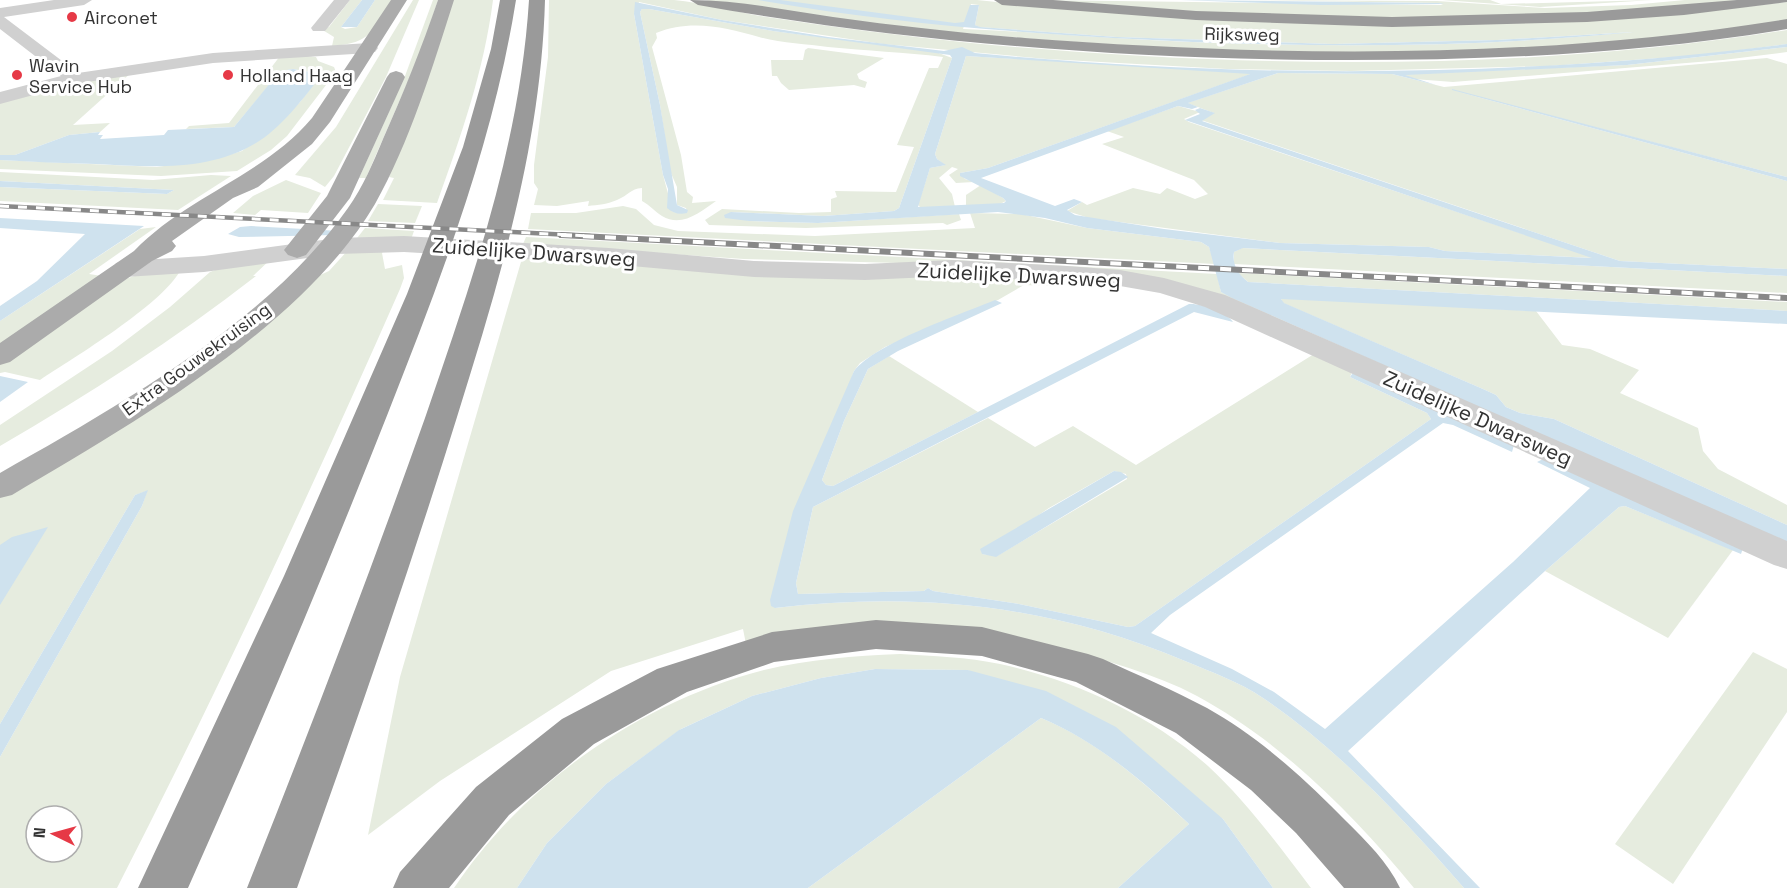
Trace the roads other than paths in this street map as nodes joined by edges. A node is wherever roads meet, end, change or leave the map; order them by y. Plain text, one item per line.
1 (84, 0) edge
2 (342, 0) edge
3 (399, 0) edge
4 (446, 0) edge
5 (508, 0) edge
6 (537, 0) edge
7 (698, 0) edge
8 (1002, 0) edge
9 (1781, 0) edge
10 (0, 13) edge
11 (0, 21) edge
12 (1787, 24) edge
13 (318, 28) dead end
14 (369, 48) junction
15 (404, 58) dead end
16 (73, 79) junction
17 (0, 98) edge
18 (134, 262) junction
19 (0, 356) edge
20 (0, 461) edge
21 (0, 487) edge
22 (1787, 556) edge
23 (163, 888) edge
24 (273, 888) edge
25 (418, 888) edge
26 (1375, 888) edge

1 - 10 street
2 - 13 street
3 - 14 main road
4 - 21 main road, Extra Gouwekruising
5 - 23 highway
6 - 24 highway
7 - 12 highway, Rijksweg
8 - 9 highway, Rijksweg
11 - 16 street
14 - 16 street
14 - 18 main road
15 - 20 main road, Extra Gouwekruising
16 - 17 street
18 - 19 main road
18 - 22 street, Zuidelijke Dwarsweg
25 - 26 highway

